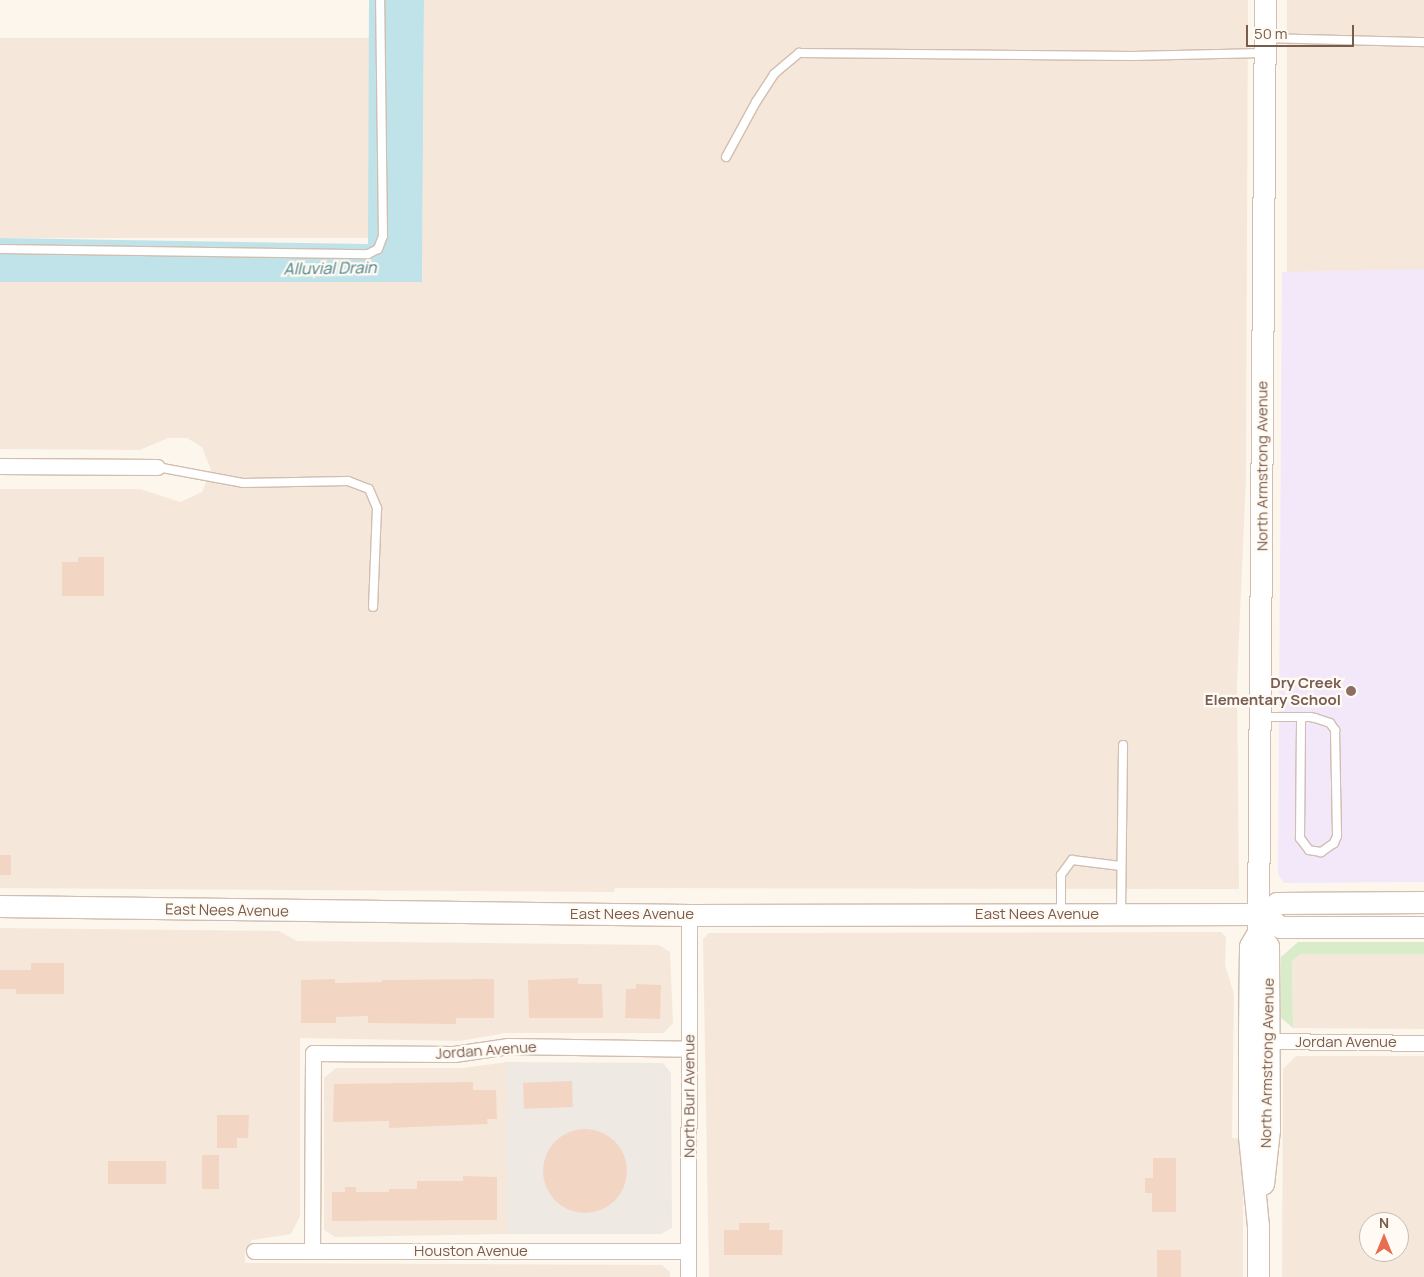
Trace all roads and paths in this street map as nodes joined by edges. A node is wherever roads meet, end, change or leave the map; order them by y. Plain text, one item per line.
1 (380, 0) edge
2 (1265, 0) edge
3 (1424, 42) edge
4 (1264, 46) junction
5 (726, 157) dead end
6 (0, 249) edge
7 (0, 466) edge
8 (157, 468) joint
9 (373, 607) dead end
10 (1261, 717) junction
11 (1301, 717) junction
12 (1123, 745) dead end
13 (1121, 866) junction
14 (1424, 902) edge
15 (0, 906) edge
16 (1061, 913) junction
17 (1121, 914) junction
18 (689, 915) junction
19 (1261, 920) junction
20 (1424, 928) edge
21 (1268, 1042) junction
22 (1424, 1043) edge
23 (689, 1049) junction
24 (1258, 1226) junction
25 (312, 1250) junction
26 (254, 1251) dead end
27 (688, 1251) junction
28 (688, 1277) edge
29 (1258, 1277) edge

1 - 6 lane
2 - 4 main road, North Armstrong Avenue
3 - 4 lane
4 - 5 lane
4 - 10 main road, North Armstrong Avenue
7 - 8 street
8 - 9 lane
10 - 11 lane
10 - 19 main road, North Armstrong Avenue
11 - 11 lane
12 - 13 lane
13 - 16 lane
13 - 17 lane
14 - 19 main road, East Nees Avenue
15 - 18 main road, East Nees Avenue
16 - 17 main road, East Nees Avenue
16 - 18 main road, East Nees Avenue
17 - 19 main road, East Nees Avenue
18 - 23 street, North Burl Avenue
19 - 20 main road
19 - 21 main road, North Armstrong Avenue
19 - 24 main road, North Armstrong Avenue
21 - 22 street, Jordan Avenue
21 - 24 main road, North Armstrong Avenue
23 - 25 street, Jordan Avenue
23 - 27 street, North Burl Avenue
24 - 29 main road, North Armstrong Avenue
25 - 26 street, Houston Avenue
25 - 27 street, Houston Avenue
27 - 28 street, North Burl Avenue

